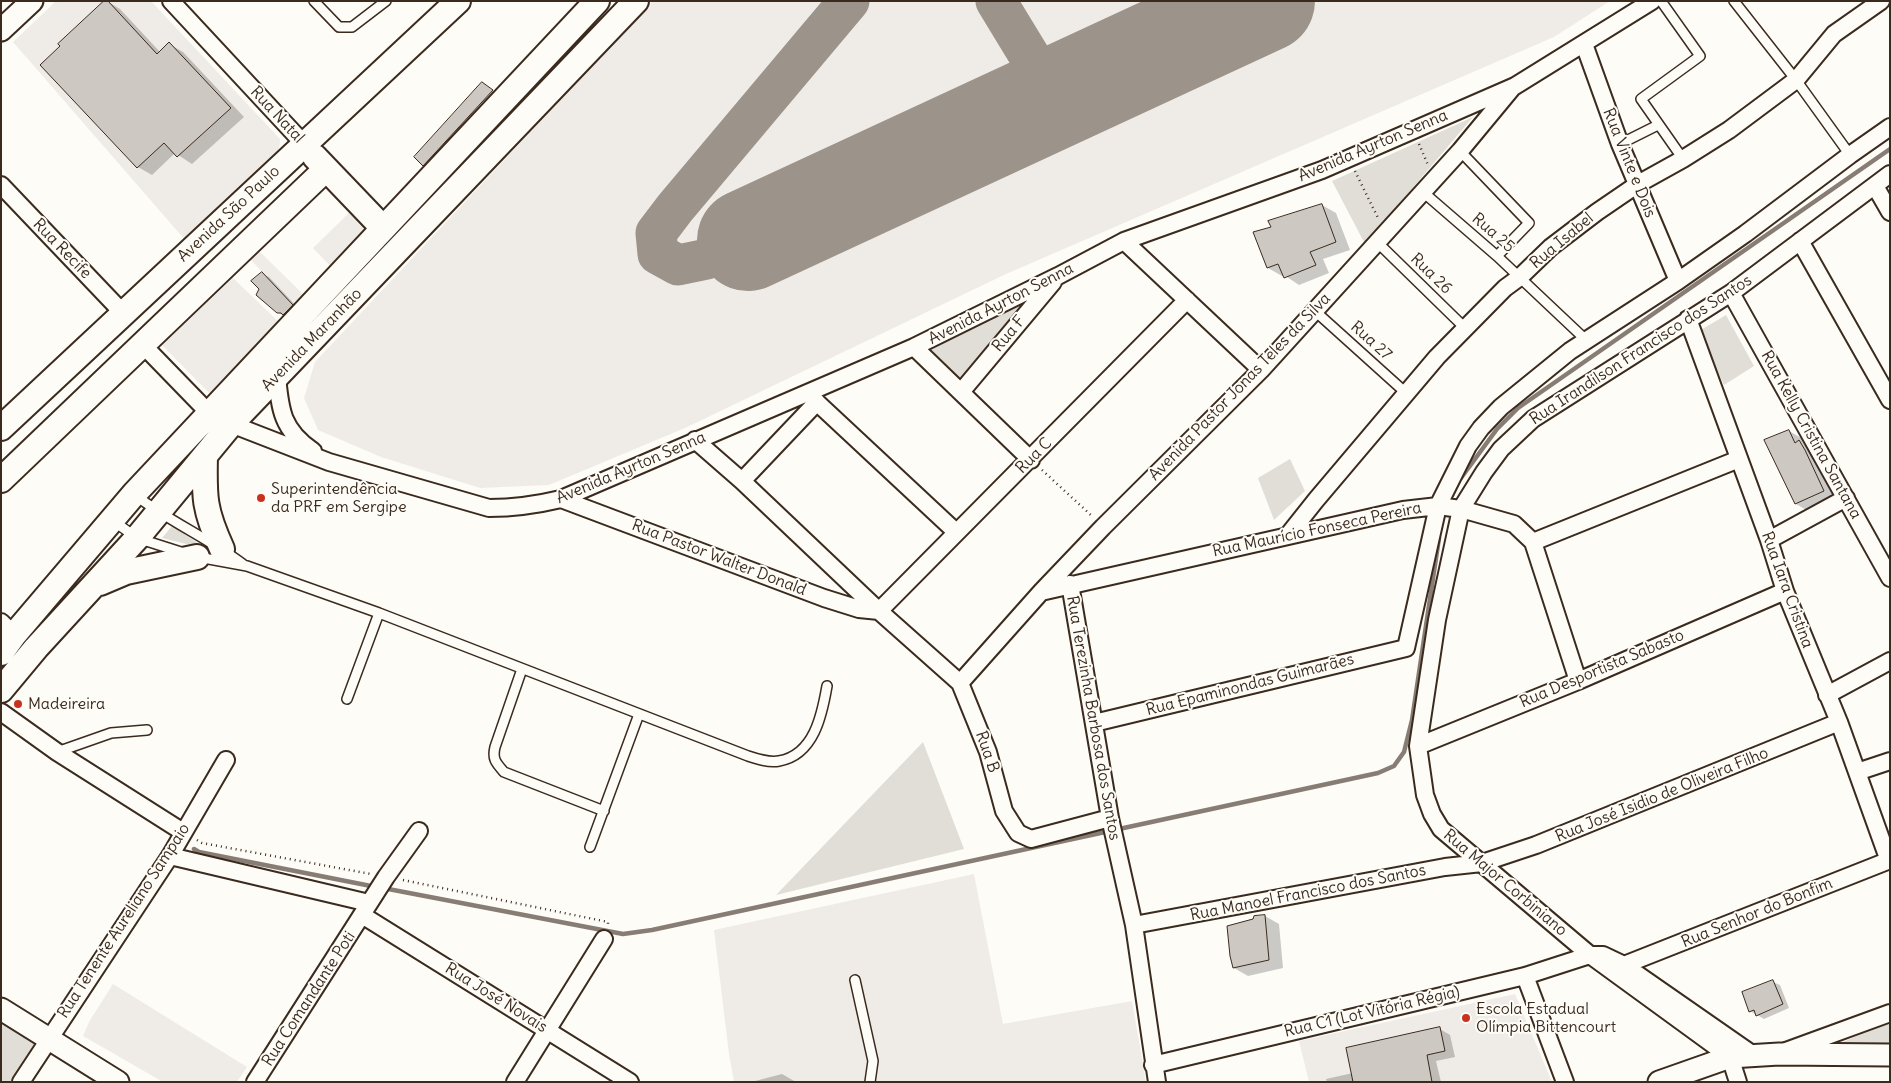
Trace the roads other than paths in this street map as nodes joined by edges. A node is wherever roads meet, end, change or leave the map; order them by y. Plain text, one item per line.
1 (32, 1) edge
2 (171, 1) edge
3 (314, 1) edge
4 (386, 1) edge
5 (458, 1) edge
6 (597, 1) edge
7 (1652, 1) edge
8 (1661, 1) edge
9 (1734, 1) edge
10 (1881, 1) edge
11 (624, 5) edge
12 (1, 30) edge
13 (1584, 44) junction
14 (1796, 80) junction
15 (1515, 86) junction
16 (1658, 125) junction
17 (1890, 127) edge
18 (304, 144) junction
19 (1620, 144) junction
20 (1460, 151) junction
21 (1850, 155) junction
22 (1683, 159) junction
23 (326, 169) junction
24 (1890, 174) edge
25 (1638, 184) junction
26 (1, 185) edge
27 (1875, 186) junction
28 (1423, 192) junction
29 (1890, 212) edge
30 (383, 228) junction
31 (1381, 238) junction
32 (1124, 241) junction
33 (1800, 241) junction
34 (1498, 256) junction
35 (1058, 276) junction
36 (1520, 277) junction
37 (1678, 281) junction
38 (1731, 293) junction
39 (1187, 300) junction
40 (1315, 311) junction
41 (123, 313) junction
42 (1688, 319) junction
43 (1465, 328) junction
44 (1586, 340) junction
45 (142, 344) junction
46 (914, 347) junction
47 (1261, 370) junction
48 (277, 376) junction
49 (961, 392) junction
50 (1406, 393) junction
51 (812, 398) junction
52 (1890, 400) edge
53 (209, 413) junction
54 (231, 424) junction
55 (1, 428) edge
56 (695, 440) junction
57 (205, 456) junction
58 (1739, 459) junction
59 (1031, 460) junction
60 (329, 462) junction
61 (1, 480) edge
62 (742, 481) junction
63 (134, 494) junction
64 (1846, 498) junction
65 (561, 499) junction
66 (1438, 506) junction
67 (1461, 509) junction
68 (158, 513) junction
69 (111, 520) junction
70 (956, 532) junction
71 (1289, 534) junction
72 (137, 538) junction
73 (1769, 540) junction
74 (1533, 542) junction
75 (222, 548) junction
76 (197, 557) junction
77 (247, 566) junction
78 (1890, 578) edge
79 (1070, 584) junction
80 (91, 586) junction
81 (1785, 591) junction
82 (1041, 592) junction
83 (879, 611) junction
84 (379, 614) junction
85 (5, 637) edge
86 (1406, 648) joint
87 (1890, 661) edge
88 (522, 669) junction
89 (1578, 681) junction
90 (960, 683) junction
91 (827, 686) dead end
92 (1, 690) edge
93 (1827, 695) junction
94 (347, 699) dead end
95 (1, 712) edge
96 (639, 714) junction
97 (1839, 722) junction
98 (1094, 723) junction
99 (147, 730) dead end
100 (1418, 746) junction
101 (57, 752) junction
102 (226, 760) dead end
103 (1890, 760) edge
104 (1857, 772) junction
105 (604, 811) junction
106 (1110, 818) junction
107 (419, 831) dead end
108 (183, 832) junction
109 (590, 847) dead end
110 (170, 856) junction
111 (1889, 860) edge
112 (1482, 863) junction
113 (366, 909) junction
114 (1134, 925) junction
115 (604, 939) dead end
116 (1590, 955) junction
117 (1624, 965) junction
118 (1525, 976) junction
119 (855, 980) dead end
120 (1, 1009) edge
121 (1890, 1013) edge
122 (548, 1030) junction
123 (48, 1038) junction
124 (1752, 1054) junction
125 (1779, 1054) junction
126 (1890, 1055) edge
127 (1730, 1057) junction
128 (1153, 1064) junction
129 (21, 1082) edge
130 (118, 1082) edge
131 (255, 1082) edge
132 (514, 1082) edge
133 (630, 1082) edge
134 (870, 1082) edge
135 (1157, 1082) edge
136 (1565, 1082) edge
137 (1659, 1082) edge
138 (1738, 1082) edge

1 - 12 street
2 - 18 street, Rua Natal
3 - 4 lane
5 - 18 main road, Avenida São Paulo
6 - 30 main road, Avenida Maranhão
7 - 13 street, Avenida Ayrton Senna
8 - 16 lane
9 - 14 lane
10 - 14 street, Rua Isabel
11 - 48 main road, Avenida Maranhão
13 - 15 street, Avenida Ayrton Senna
13 - 19 street, Rua Vinte e Dois
14 - 21 lane
14 - 22 street, Rua Isabel
15 - 20 street, Avenida Pastor Jonas Teles da Silva
15 - 32 street, Avenida Ayrton Senna
16 - 19 lane
16 - 22 lane
17 - 21 street, Rua Irandilson Francisco dos Santos
18 - 23 main road, Rua Natal
18 - 41 main road, Avenida São Paulo
19 - 25 street, Rua Vinte e Dois
20 - 28 street, Avenida Pastor Jonas Teles da Silva
20 - 34 lane
21 - 37 street, Rua Irandilson Francisco dos Santos
22 - 25 street, Rua Isabel
23 - 30 main road, Rua Natal
23 - 45 main road, Avenida São Paulo
24 - 27 street, Rua Irandilson Francisco dos Santos
25 - 36 street, Rua Isabel
25 - 37 street, Rua Vinte e Dois
26 - 41 street, Rua Recife
27 - 29 street
27 - 33 street, Rua Irandilson Francisco dos Santos
28 - 31 street, Avenida Pastor Jonas Teles da Silva
28 - 34 lane, Rua 25
30 - 53 main road, Avenida Maranhão
31 - 40 street, Avenida Pastor Jonas Teles da Silva
31 - 43 lane, Rua 26
32 - 35 street, Avenida Ayrton Senna
32 - 39 street
33 - 38 street, Rua Irandilson Francisco dos Santos
33 - 52 street
34 - 36 lane, Rua 25
35 - 46 street, Avenida Ayrton Senna
35 - 49 street, Rua F
36 - 43 street, Rua Isabel
36 - 44 lane, Rua 25
37 - 44 street, Rua Irandilson Francisco dos Santos
38 - 42 street, Rua Irandilson Francisco dos Santos
38 - 64 street, Rua Kelly Cristina Santana
39 - 47 street
39 - 59 street, Rua C
40 - 47 street, Avenida Pastor Jonas Teles da Silva
40 - 50 lane, Rua 27
41 - 55 main road, Avenida São Paulo
42 - 58 street, Rua Iara Cristina
42 - 67 street, Rua Irandilson Francisco dos Santos
43 - 50 street, Rua Isabel
44 - 66 street, Rua Irandilson Francisco dos Santos
45 - 53 street
45 - 61 main road, Avenida São Paulo
46 - 49 street
46 - 51 street, Avenida Ayrton Senna
47 - 82 street, Avenida Pastor Jonas Teles da Silva
48 - 54 main road, Avenida Maranhão
48 - 60 street, Avenida Ayrton Senna
49 - 59 street
50 - 71 street, Rua Isabel
51 - 56 street, Avenida Ayrton Senna
51 - 62 street
51 - 70 street
53 - 63 main road, Avenida Maranhão
54 - 57 main road, Avenida Maranhão
54 - 60 street, Avenida Ayrton Senna
56 - 62 street, Rua B
56 - 65 street, Avenida Ayrton Senna
57 - 68 main road, Avenida Maranhão
57 - 75 main road
58 - 73 street, Rua Iara Cristina
58 - 74 street
59 - 70 street, Rua C
60 - 65 street, Avenida Ayrton Senna
62 - 83 street, Rua B
63 - 68 lane
63 - 69 main road, Avenida Maranhão
64 - 73 street
64 - 78 street, Rua Kelly Cristina Santana
65 - 83 street, Rua Pastor Walter Donald
66 - 67 street, Rua Maurício Fonseca Pereira
66 - 71 street, Rua Maurício Fonseca Pereira
66 - 86 street, Rua Irandilson Francisco dos Santos
67 - 74 street, Rua Maurício Fonseca Pereira
67 - 100 street, Rua Irandilson Francisco dos Santos
68 - 72 main road, Avenida Maranhão
68 - 75 lane
69 - 72 lane
69 - 85 main road, Avenida Maranhão
70 - 83 street, Rua C
71 - 79 street, Rua Maurício Fonseca Pereira
72 - 76 lane
72 - 80 main road, Avenida Maranhão
73 - 81 street, Rua Iara Cristina
74 - 89 street, Rua Maurício Fonseca Pereira
75 - 77 lane
76 - 77 lane
76 - 80 main road
77 - 84 lane
79 - 82 street, Rua Maurício Fonseca Pereira
79 - 98 street, Rua Terezinha Barbosa dos Santos
80 - 92 main road, Avenida Maranhão
81 - 89 street, Rua Desportista Sabasto
81 - 93 street, Rua Iara Cristina
82 - 90 street, Avenida Pastor Jonas Teles da Silva
83 - 90 street, Rua B
84 - 88 lane
84 - 94 lane
86 - 98 street, Rua Epaminondas Guimarães
87 - 93 street
88 - 96 lane
88 - 105 lane
89 - 100 street, Rua Desportista Sabasto
90 - 106 street, Rua B
91 - 96 lane
93 - 97 street, Rua Iara Cristina
95 - 101 street
96 - 105 lane
97 - 104 street, Rua Iara Cristina
97 - 112 street, Rua José Isidio de Oliveira Filho
98 - 106 street, Rua Terezinha Barbosa dos Santos
99 - 101 lane
100 - 112 street, Rua Major Corbiniano
101 - 108 street
102 - 108 street, Rua Tenente Aureliano Sampaio
103 - 104 street
104 - 111 street, Rua Iara Cristina
105 - 109 lane
106 - 114 street, Rua Terezinha Barbosa dos Santos
107 - 113 street, Rua Comandante Poti
108 - 110 street, Rua Tenente Aureliano Sampaio
110 - 113 street, Rua José Novais
110 - 123 street, Rua Tenente Aureliano Sampaio
111 - 117 street, Rua Senhor do Bonfim
112 - 114 street, Rua Manoel Francisco dos Santos
112 - 116 street, Rua Major Corbiniano
113 - 122 street, Rua José Novais
113 - 131 street, Rua Comandante Poti
114 - 128 street, Rua Terezinha Barbosa dos Santos
115 - 122 street
116 - 117 street, Rua Major Corbiniano
116 - 118 street, Rua C1 (Lot Vitória Régia)
116 - 127 street, Rua Major Corbiniano
117 - 124 street, Rua Major Corbiniano
118 - 128 street, Rua C1 (Lot Vitória Régia)
118 - 136 street
119 - 134 lane
120 - 123 street
121 - 125 street
122 - 132 street
122 - 133 street, Rua José Novais
123 - 129 street, Rua Tenente Aureliano Sampaio
123 - 130 street
124 - 125 street
124 - 127 street
125 - 126 street
127 - 137 street
127 - 138 street
128 - 135 street, Rua Terezinha Barbosa dos Santos

